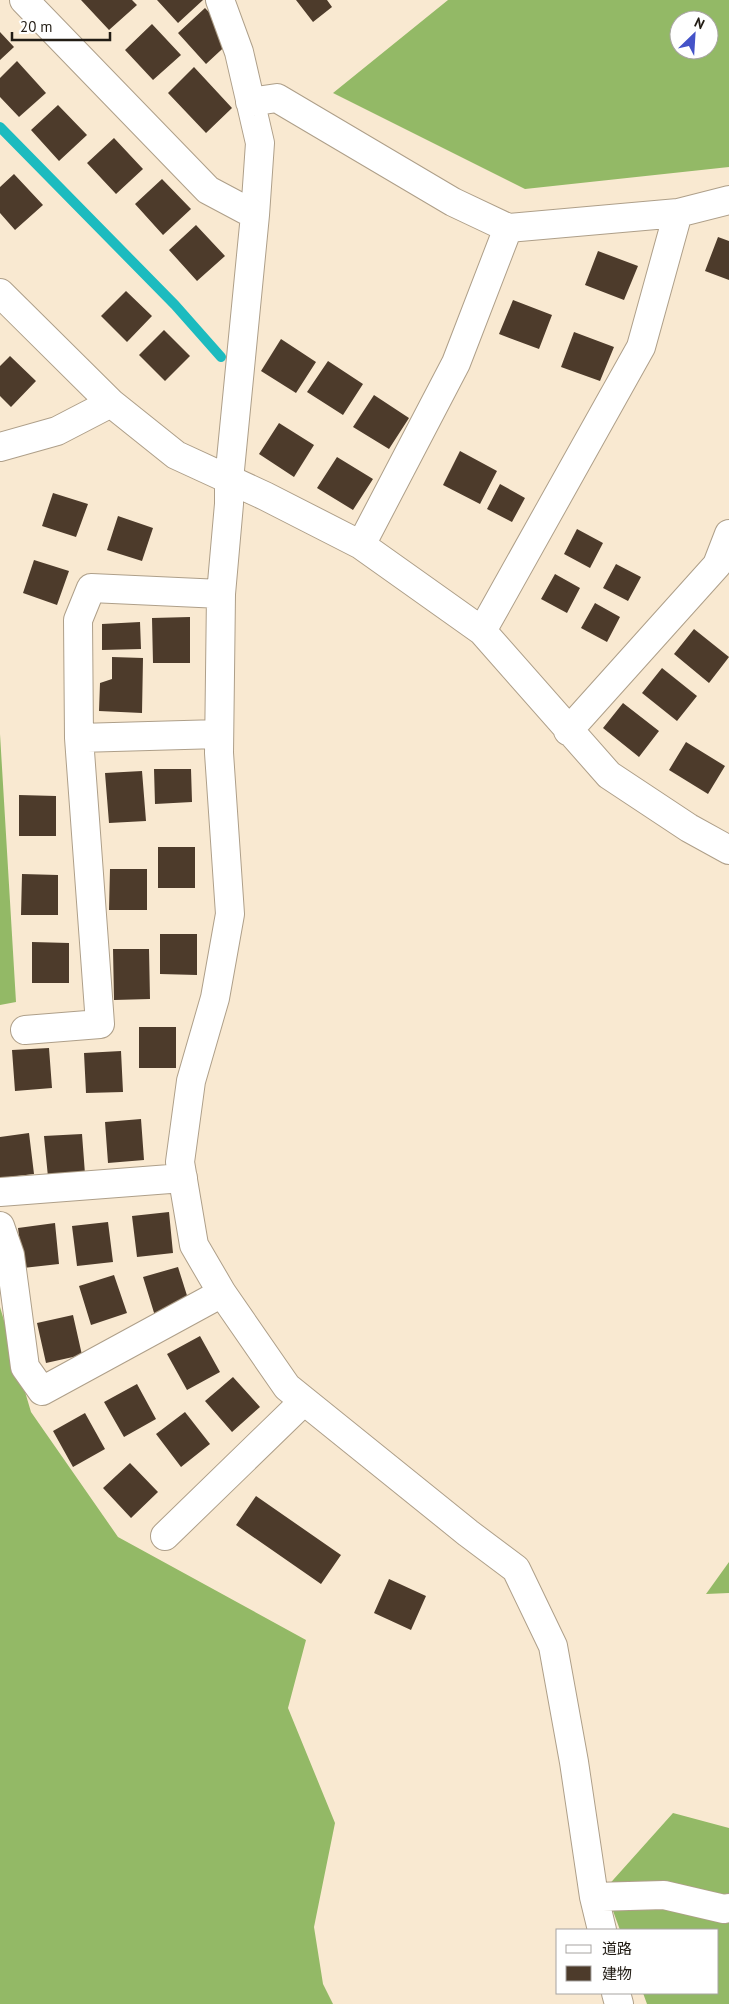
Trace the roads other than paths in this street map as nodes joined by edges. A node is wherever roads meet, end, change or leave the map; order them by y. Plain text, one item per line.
1 (24, 0) edge
2 (220, 0) edge
3 (250, 102) junction
4 (729, 200) edge
5 (678, 213) junction
6 (255, 215) junction
7 (508, 228) junction
8 (0, 293) edge
9 (111, 403) junction
10 (0, 447) edge
11 (229, 480) junction
12 (729, 534) edge
13 (361, 545) junction
14 (221, 594) junction
15 (482, 631) junction
16 (568, 731) junction
17 (219, 734) junction
18 (79, 738) junction
19 (729, 850) edge
20 (24, 1030) dead end
21 (183, 1178) junction
22 (0, 1192) edge
23 (0, 1226) edge
24 (222, 1293) junction
25 (304, 1401) junction
26 (165, 1536) dead end
27 (594, 1897) junction
28 (729, 1908) edge
29 (602, 1929) edge

1 - 6 street
2 - 3 street
3 - 6 street
3 - 7 street
4 - 5 street
5 - 7 street
5 - 15 street
6 - 11 street
7 - 13 street
8 - 9 street
9 - 10 street
9 - 11 street
11 - 13 street
11 - 14 street
12 - 16 street
13 - 15 street
14 - 17 street
14 - 18 street
15 - 16 street
16 - 19 street
17 - 18 street
17 - 21 street
18 - 20 street
21 - 22 street
21 - 24 street
23 - 24 street
24 - 25 street
25 - 26 street
25 - 27 street
27 - 28 street
27 - 29 street

